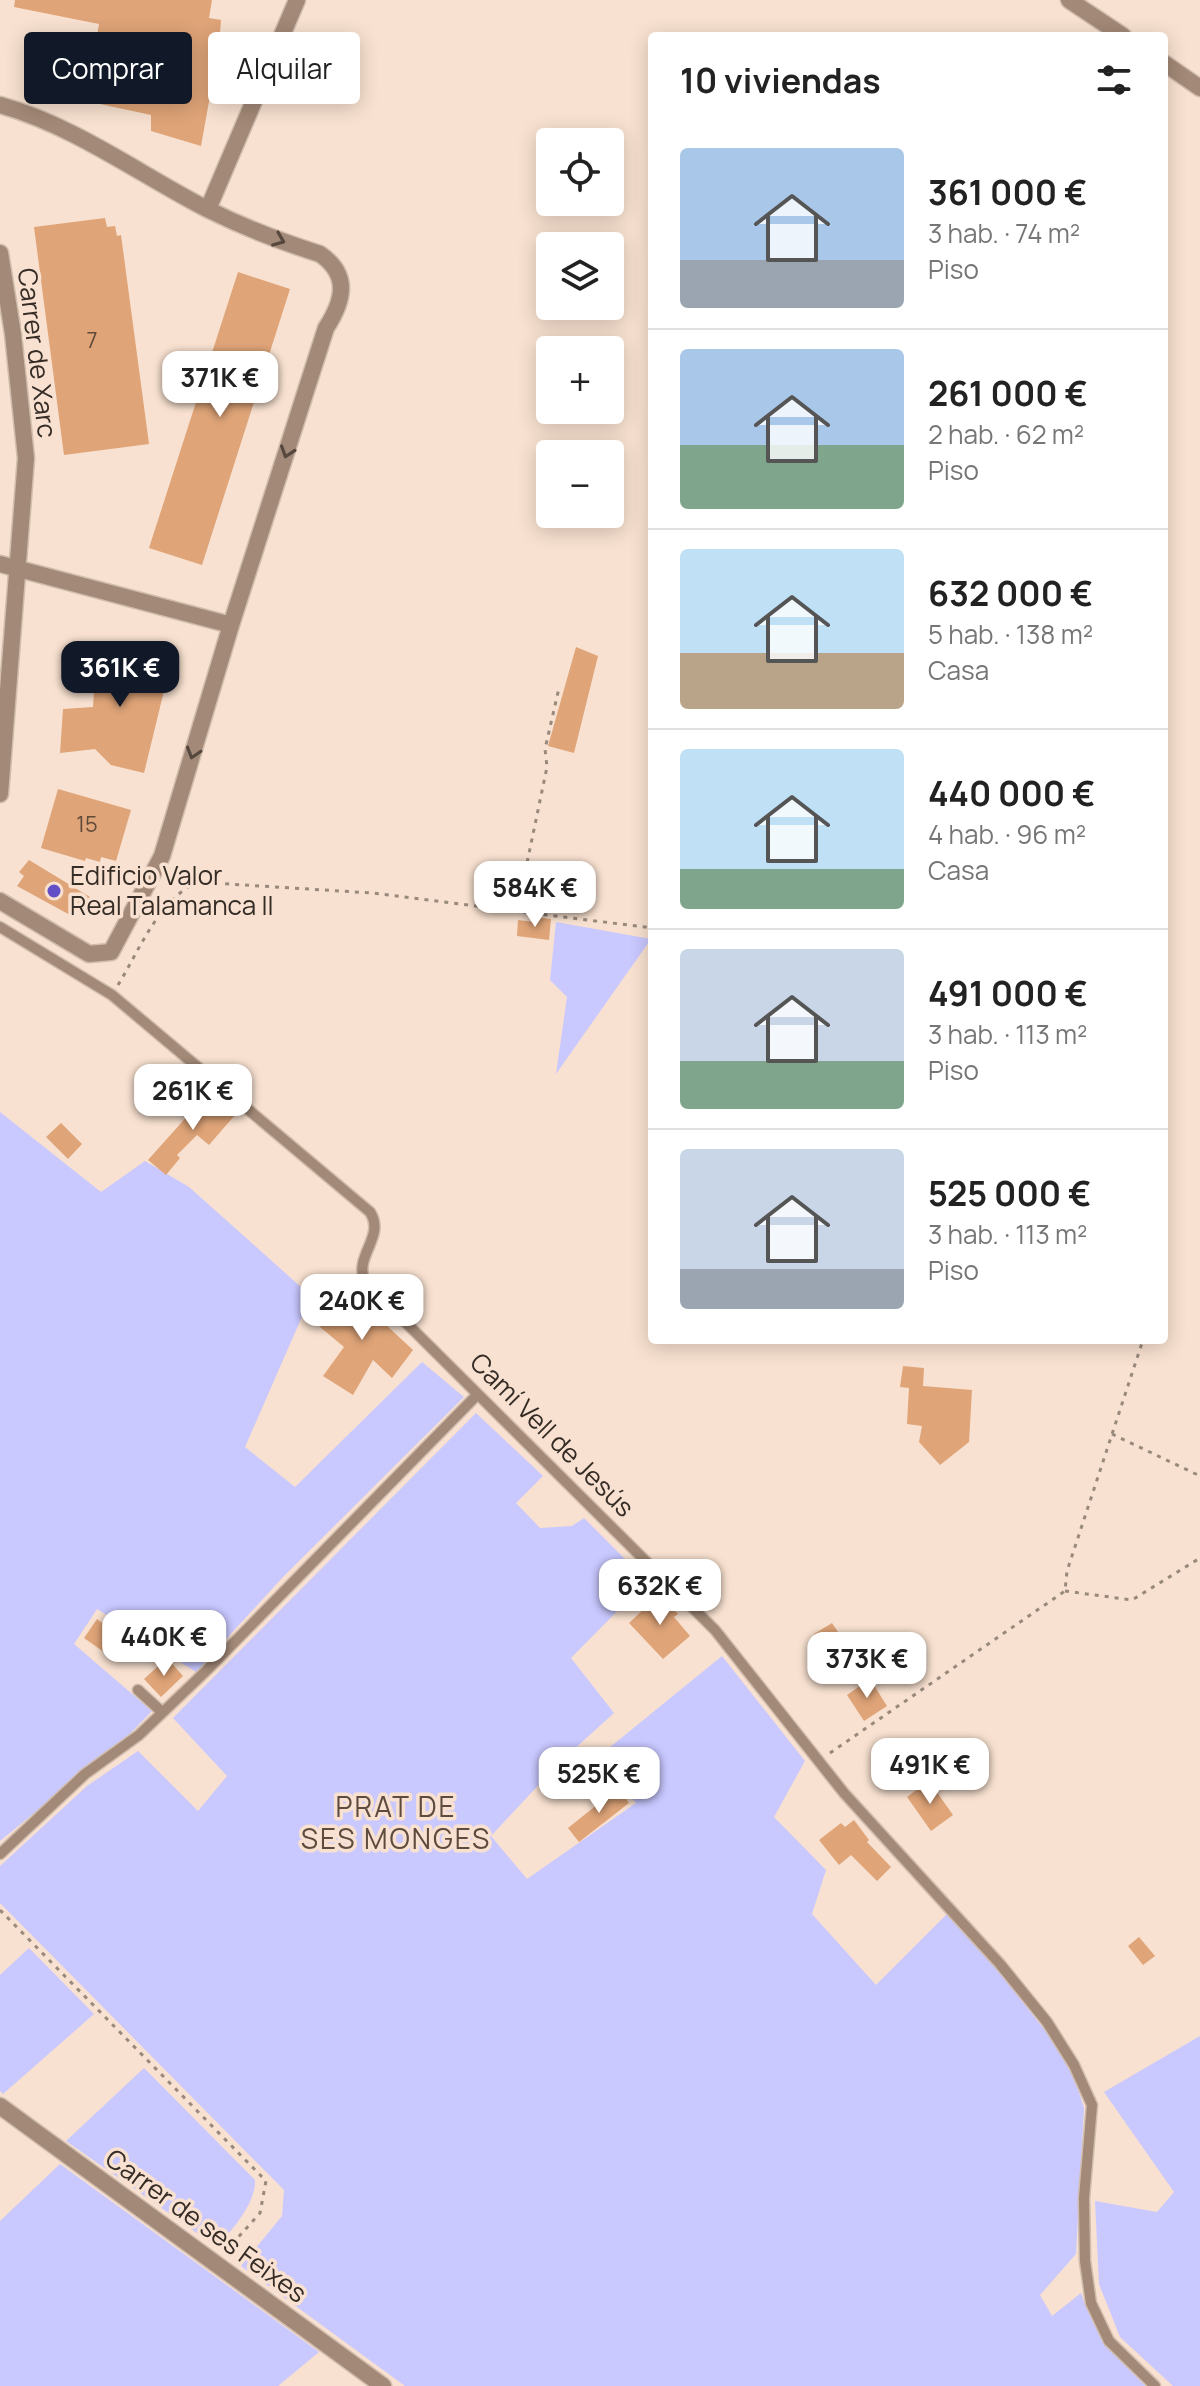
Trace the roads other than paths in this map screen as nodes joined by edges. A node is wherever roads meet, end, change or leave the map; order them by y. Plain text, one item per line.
1 (297, 0) edge
2 (1069, 0) edge
3 (1117, 32) edge
4 (1168, 66) edge
5 (1200, 88) edge
6 (0, 105) edge
7 (208, 209) junction
8 (0, 253) edge
9 (0, 564) edge
10 (19, 568) junction
11 (231, 625) junction
12 (0, 794) edge
13 (0, 901) edge
14 (0, 927) edge
15 (477, 1395) junction
16 (138, 1690) dead end
17 (162, 1712) junction
18 (0, 1854) edge
19 (0, 2106) edge
20 (383, 2386) edge
21 (1155, 2386) edge

1 - 7 street
2 - 3 street
4 - 5 street
6 - 7 street
7 -> 11 street
8 - 10 street, Carrer de Xarc
9 - 10 street
10 - 11 street
10 - 12 street, Carrer de Xarc
11 -> 13 street
14 - 15 lane, Camí Vell de Jesús
15 - 17 lane
15 - 21 lane, Camí Vell de Jesús
16 - 17 lane
17 - 18 lane
19 - 20 street, Carrer de ses Feixes

